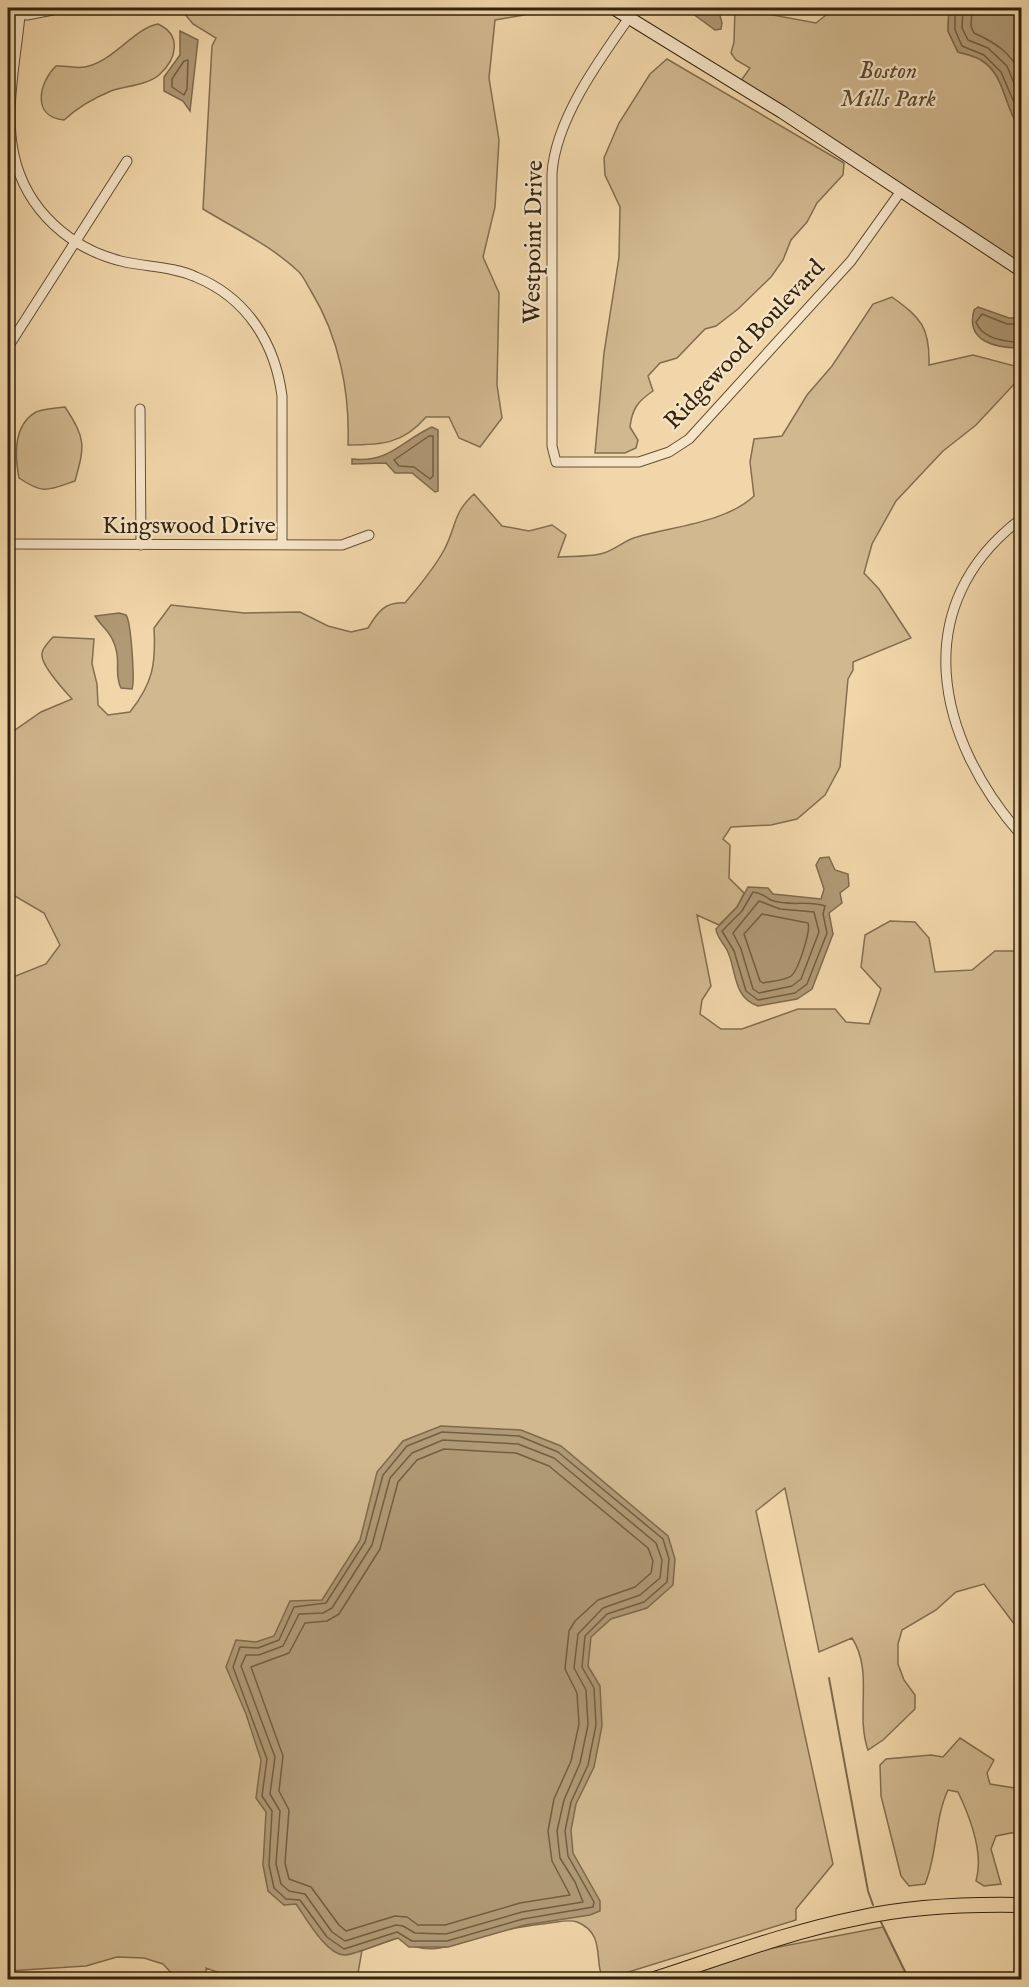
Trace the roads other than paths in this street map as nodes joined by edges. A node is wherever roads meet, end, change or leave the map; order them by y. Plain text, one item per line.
1 (63, 8) edge
2 (614, 8) edge
3 (632, 12) edge
4 (8, 13) edge
5 (20, 15) junction
6 (127, 161) dead end
7 (901, 191) junction
8 (74, 242) junction
9 (1022, 271) edge
10 (8, 347) edge
11 (140, 409) dead end
12 (581, 464) joint
13 (1022, 518) edge
14 (369, 535) dead end
15 (8, 544) edge
16 (141, 545) junction
17 (282, 545) junction
18 (1022, 836) edge
19 (1022, 1905) edge
20 (652, 1980) edge

1 - 5 street
2 - 3 street
3 - 7 street
3 - 12 street, Westpoint Drive
4 - 5 street
5 - 8 street
6 - 8 street
7 - 9 street
7 - 12 street, Ridgewood Boulevard
8 - 10 street
8 - 17 street
11 - 16 street
13 - 18 street
14 - 17 street, Kingswood Drive
15 - 16 street, Kingswood Drive
16 - 17 street, Kingswood Drive
19 - 20 main road

